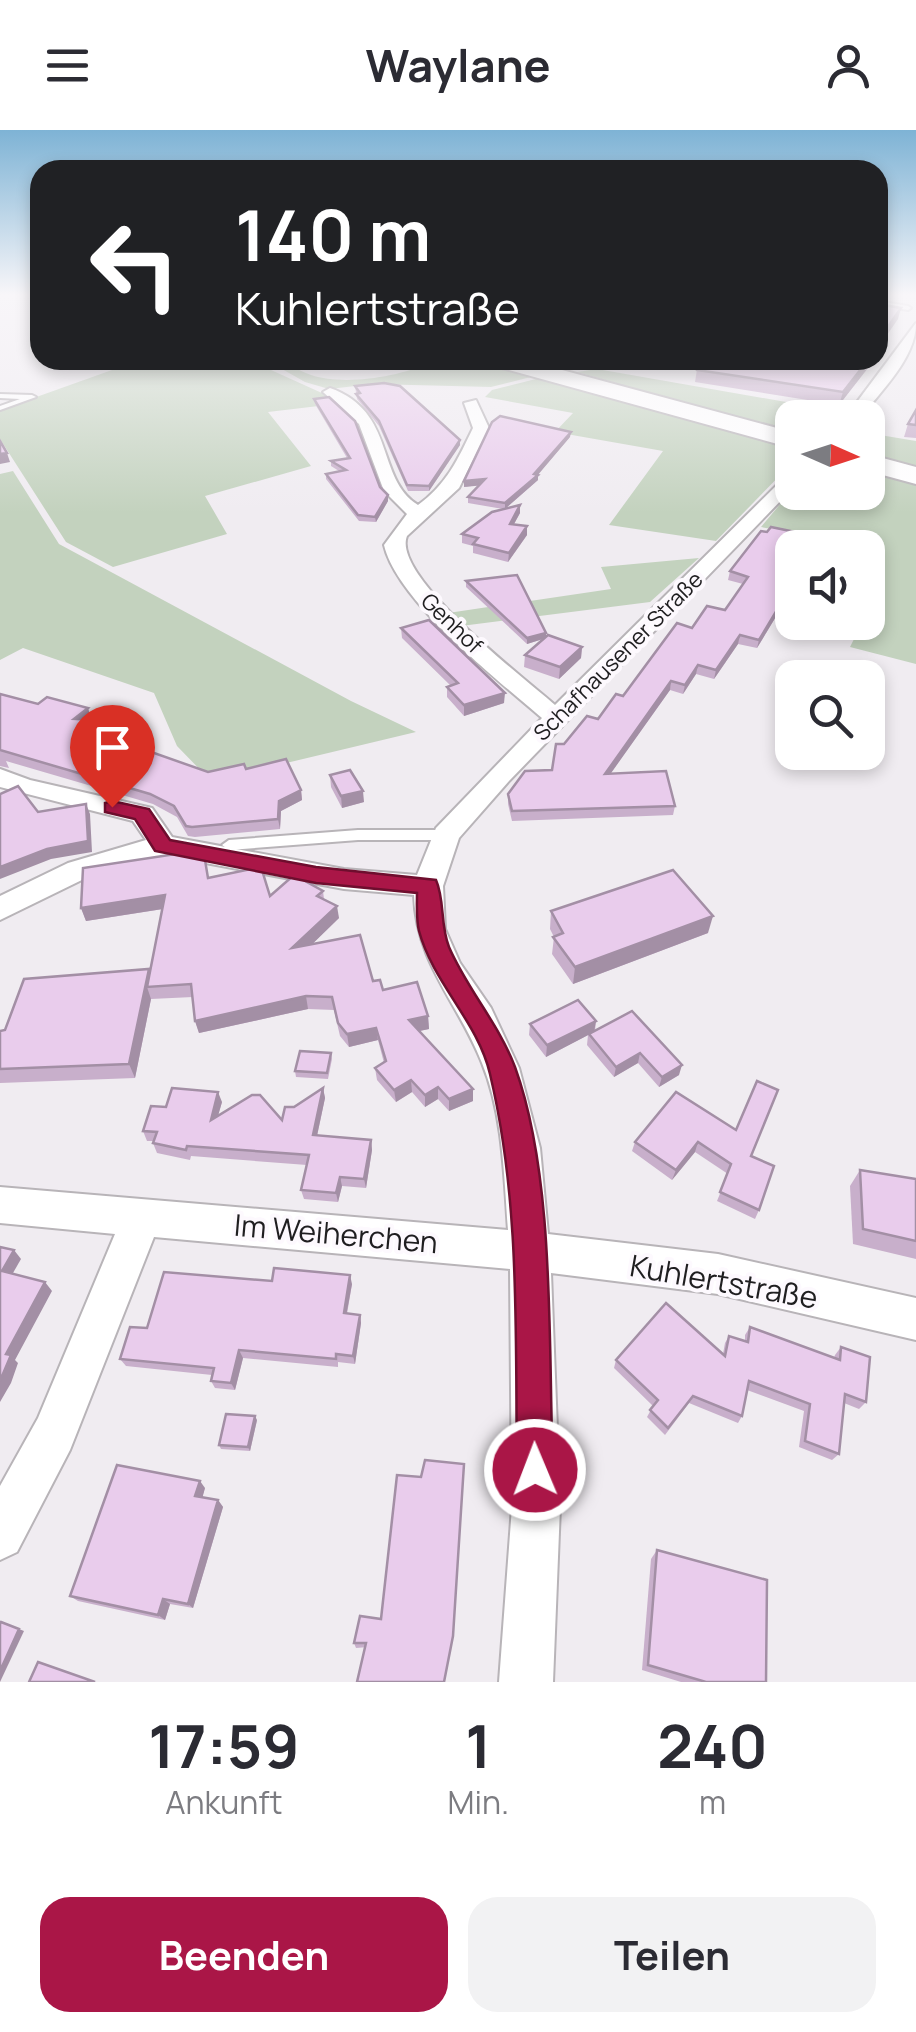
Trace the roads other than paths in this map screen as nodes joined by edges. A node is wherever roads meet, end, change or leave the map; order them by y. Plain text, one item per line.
1 (539, 370) edge
2 (886, 370) edge
3 (330, 392) dead end
4 (0, 396) edge
5 (865, 400) edge
6 (471, 403) dead end
7 (0, 408) edge
8 (775, 435) edge
9 (885, 467) edge
10 (916, 476) edge
11 (775, 497) edge
12 (420, 513) junction
13 (556, 718) junction
14 (11, 786) edge
15 (446, 835) junction
16 (229, 844) dead end
17 (163, 846) junction
18 (428, 886) junction
19 (0, 909) edge
20 (0, 1204) edge
21 (142, 1216) junction
22 (530, 1251) junction
23 (916, 1320) edge
24 (0, 1535) edge
25 (526, 1682) edge

1 - 8 main road
2 - 5 street
3 - 12 street
4 - 7 lane
6 - 12 street, Genhof
9 - 10 main road
11 - 13 street, Schafhausener Straße
12 - 13 street, Genhof
13 - 15 street, Schafhausener Straße
14 - 17 street
15 - 16 lane
15 - 18 street, Schafhausener Straße
17 - 18 street
17 - 19 street
18 - 22 street, Schafhausener Straße
20 - 21 street, Im Weiherchen
21 - 22 street, Im Weiherchen
21 - 24 street
22 - 23 street, Kuhlertstraße
22 - 25 street, Schafhausener Straße

